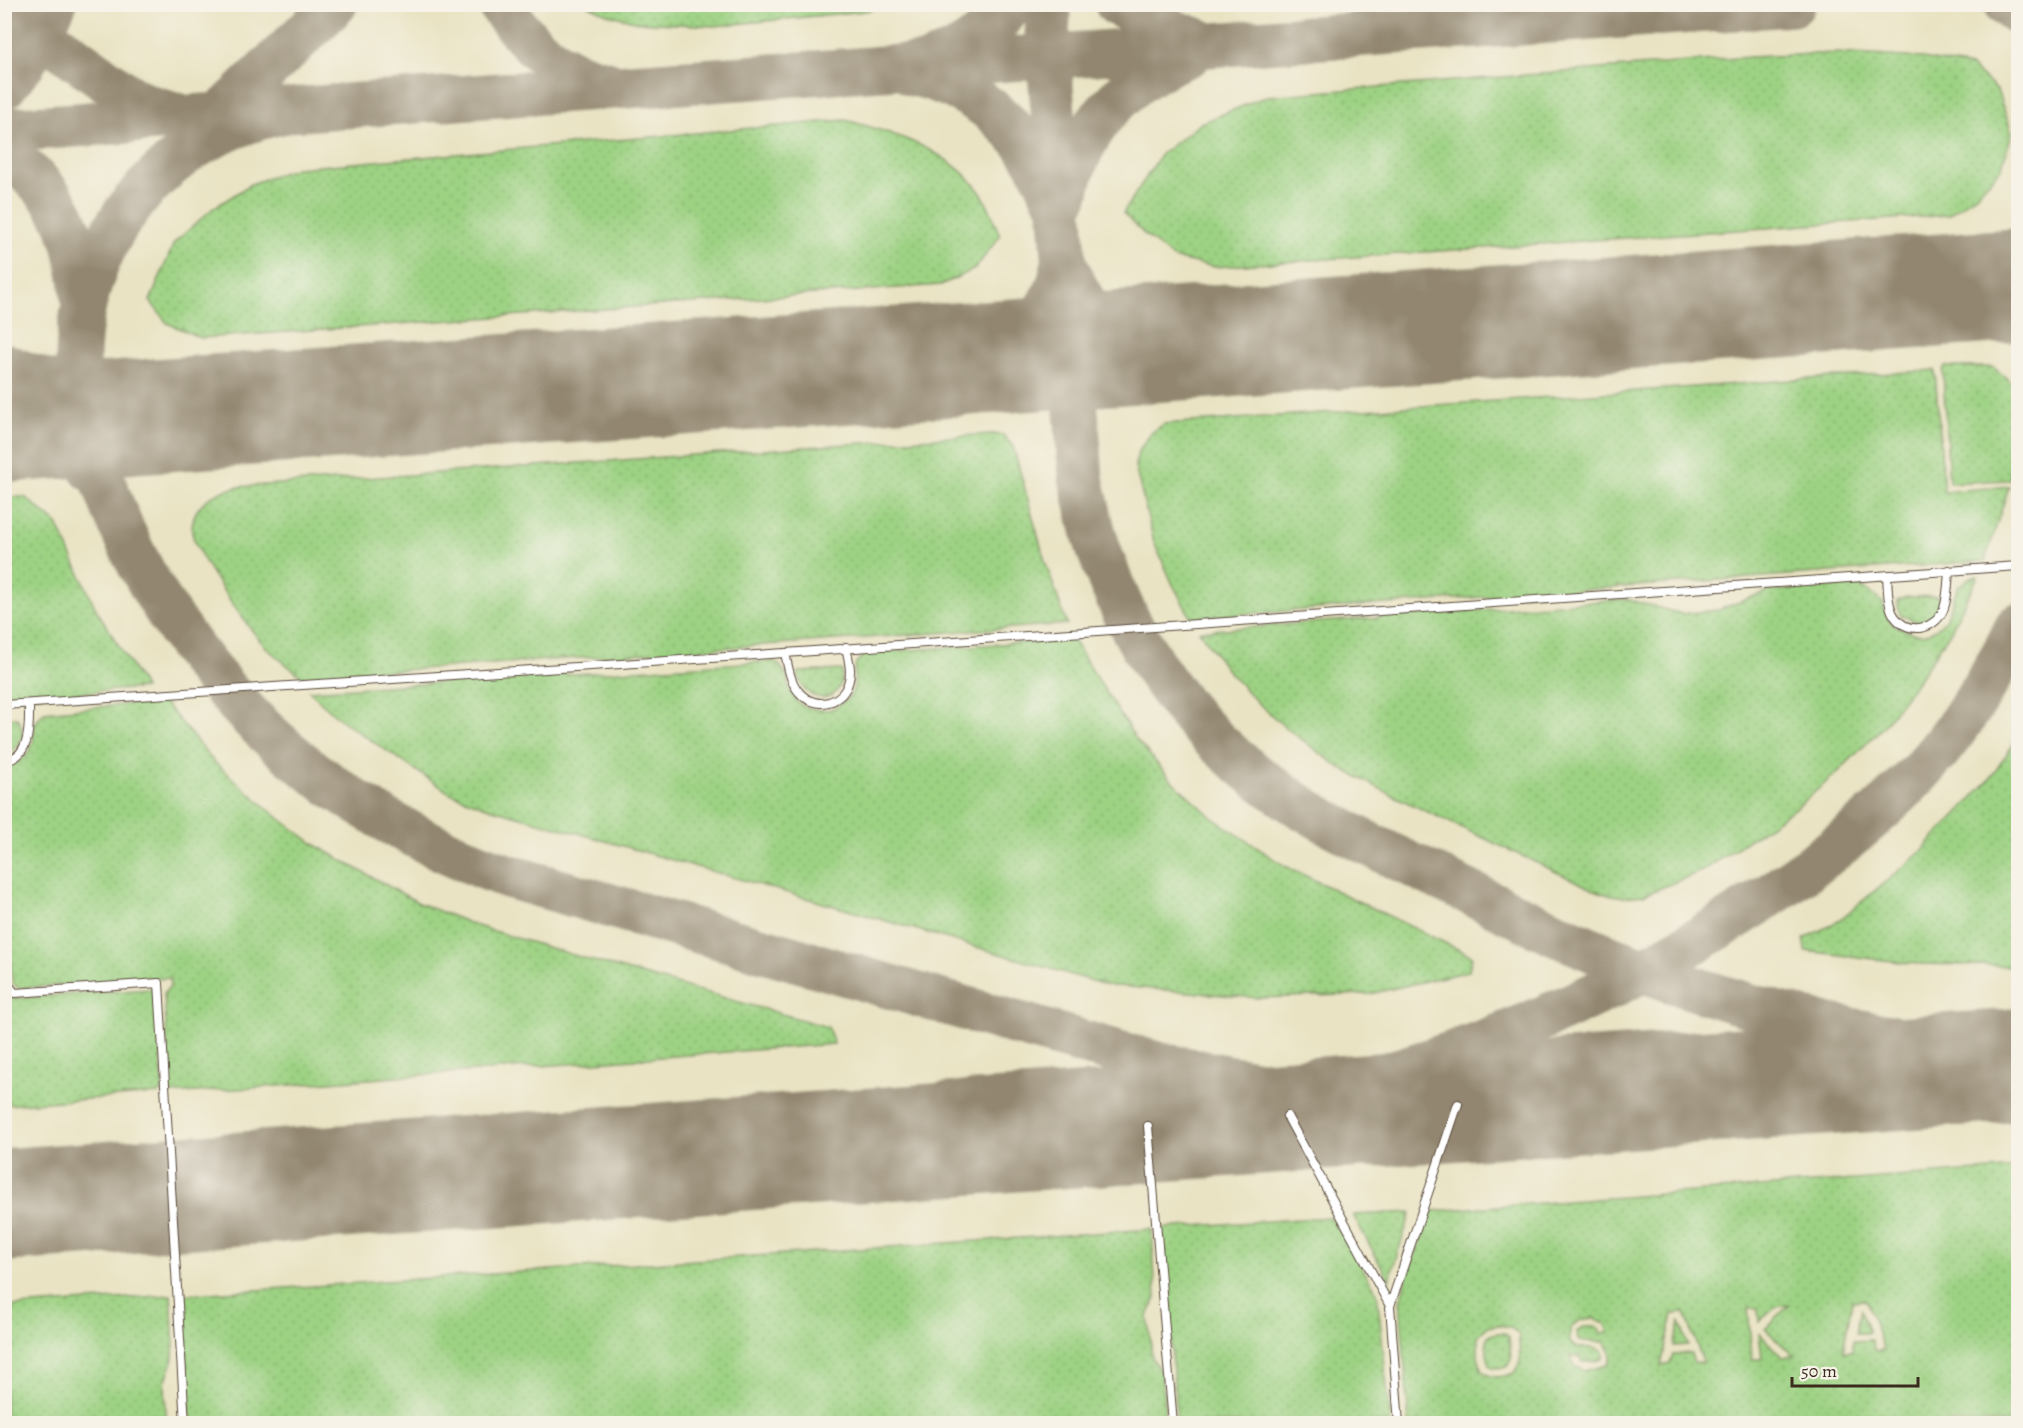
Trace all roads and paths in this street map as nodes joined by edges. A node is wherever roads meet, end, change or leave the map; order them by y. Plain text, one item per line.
1 (2019, 566) edge
2 (1949, 570) junction
3 (1887, 575) junction
4 (846, 647) junction
5 (785, 653) junction
6 (29, 704) junction
7 (4, 705) edge
8 (4, 761) edge
9 (4, 957) edge
10 (1458, 1104) dead end
11 (1287, 1116) dead end
12 (1148, 1126) dead end
13 (1390, 1306) junction
14 (185, 1424) edge
15 (1173, 1424) edge
16 (1399, 1424) edge

1 - 2 lane
2 - 3 lane
2 - 3 lane
3 - 4 lane
4 - 5 lane
4 - 5 lane
5 - 6 lane
6 - 7 lane
6 - 8 lane
9 - 14 lane
10 - 13 lane
11 - 13 lane
12 - 15 lane
13 - 16 lane

